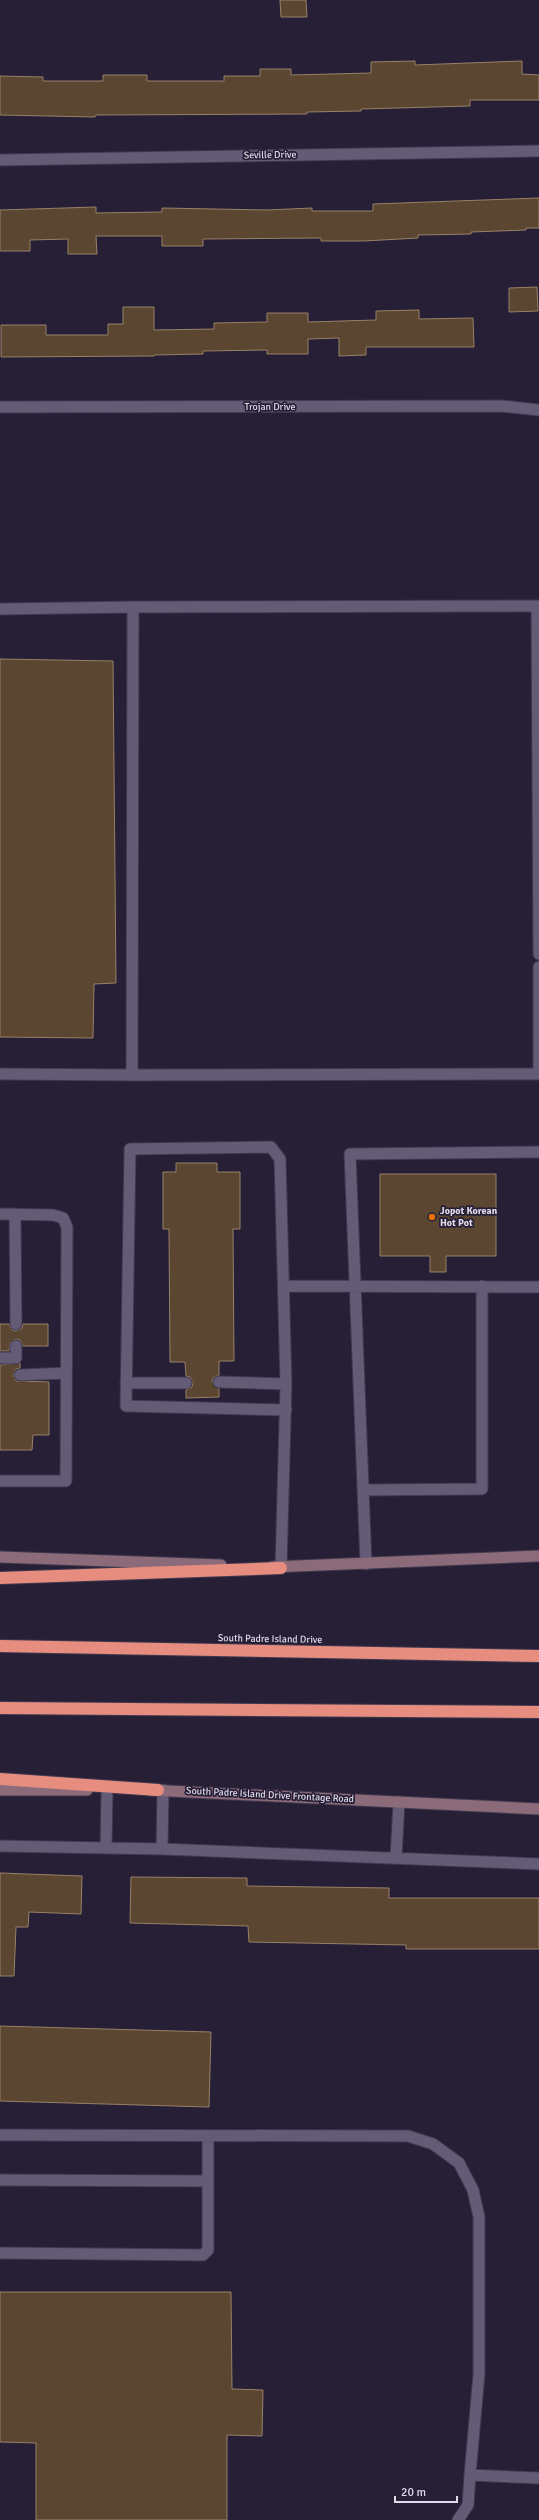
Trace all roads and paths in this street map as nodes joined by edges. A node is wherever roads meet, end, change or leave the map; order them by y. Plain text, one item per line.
1 (539, 152) edge
2 (0, 160) edge
3 (0, 407) edge
4 (539, 410) edge
5 (538, 606) edge
6 (133, 607) junction
7 (0, 609) edge
8 (538, 671) edge
9 (539, 897) edge
10 (539, 954) edge
11 (539, 966) edge
12 (0, 1074) edge
13 (132, 1075) junction
14 (539, 1152) edge
15 (0, 1214) edge
16 (15, 1214) junction
17 (355, 1284) junction
18 (284, 1286) junction
19 (482, 1286) junction
20 (539, 1287) edge
21 (16, 1324) dead end
22 (16, 1346) dead end
23 (0, 1358) edge
24 (66, 1373) junction
25 (20, 1375) dead end
26 (219, 1382) dead end
27 (126, 1383) junction
28 (186, 1383) dead end
29 (286, 1384) junction
30 (286, 1410) junction
31 (0, 1481) edge
32 (363, 1490) junction
33 (539, 1556) edge
34 (0, 1557) edge
35 (366, 1564) junction
36 (281, 1568) junction
37 (0, 1578) edge
38 (0, 1646) edge
39 (539, 1656) edge
40 (0, 1708) edge
41 (539, 1712) edge
42 (0, 1779) edge
43 (0, 1790) edge
44 (107, 1790) junction
45 (160, 1790) junction
46 (399, 1802) junction
47 (539, 1809) edge
48 (0, 1846) edge
49 (106, 1848) junction
50 (162, 1849) junction
51 (396, 1858) junction
52 (539, 1864) edge
53 (0, 2136) edge
54 (208, 2136) junction
55 (0, 2180) edge
56 (208, 2181) junction
57 (0, 2253) edge
58 (470, 2475) junction
59 (539, 2478) edge
60 (458, 2520) edge

1 - 2 street, Seville Drive
3 - 4 street, Trojan Drive
5 - 6 street
5 - 8 street
6 - 7 street
6 - 13 street
8 - 9 street
9 - 10 street
11 - 13 street
12 - 13 street
14 - 17 street
15 - 16 street
16 - 21 street
16 - 24 street
17 - 18 street
17 - 19 street
17 - 32 street
18 - 27 street
18 - 29 street
19 - 20 street
19 - 32 street
22 - 23 street
24 - 25 street
24 - 31 street
26 - 29 street
27 - 28 street
27 - 30 street
29 - 30 street
30 - 36 street
32 - 35 street
33 - 35 main road
34 - 36 main road
35 - 36 main road
36 - 37 highway
38 - 39 highway, South Padre Island Drive
40 - 41 highway
42 - 45 highway
43 - 44 main road, South Padre Island Drive Frontage Road
44 - 45 main road, South Padre Island Drive Frontage Road
44 - 49 street
45 - 46 main road, South Padre Island Drive Frontage Road
45 - 50 street
46 - 47 main road, South Padre Island Drive Frontage Road
46 - 51 street
48 - 49 street
49 - 50 street
50 - 51 street
51 - 52 street
53 - 54 street
54 - 56 street
54 - 58 street
55 - 56 street
56 - 57 street
58 - 59 street
58 - 60 street

